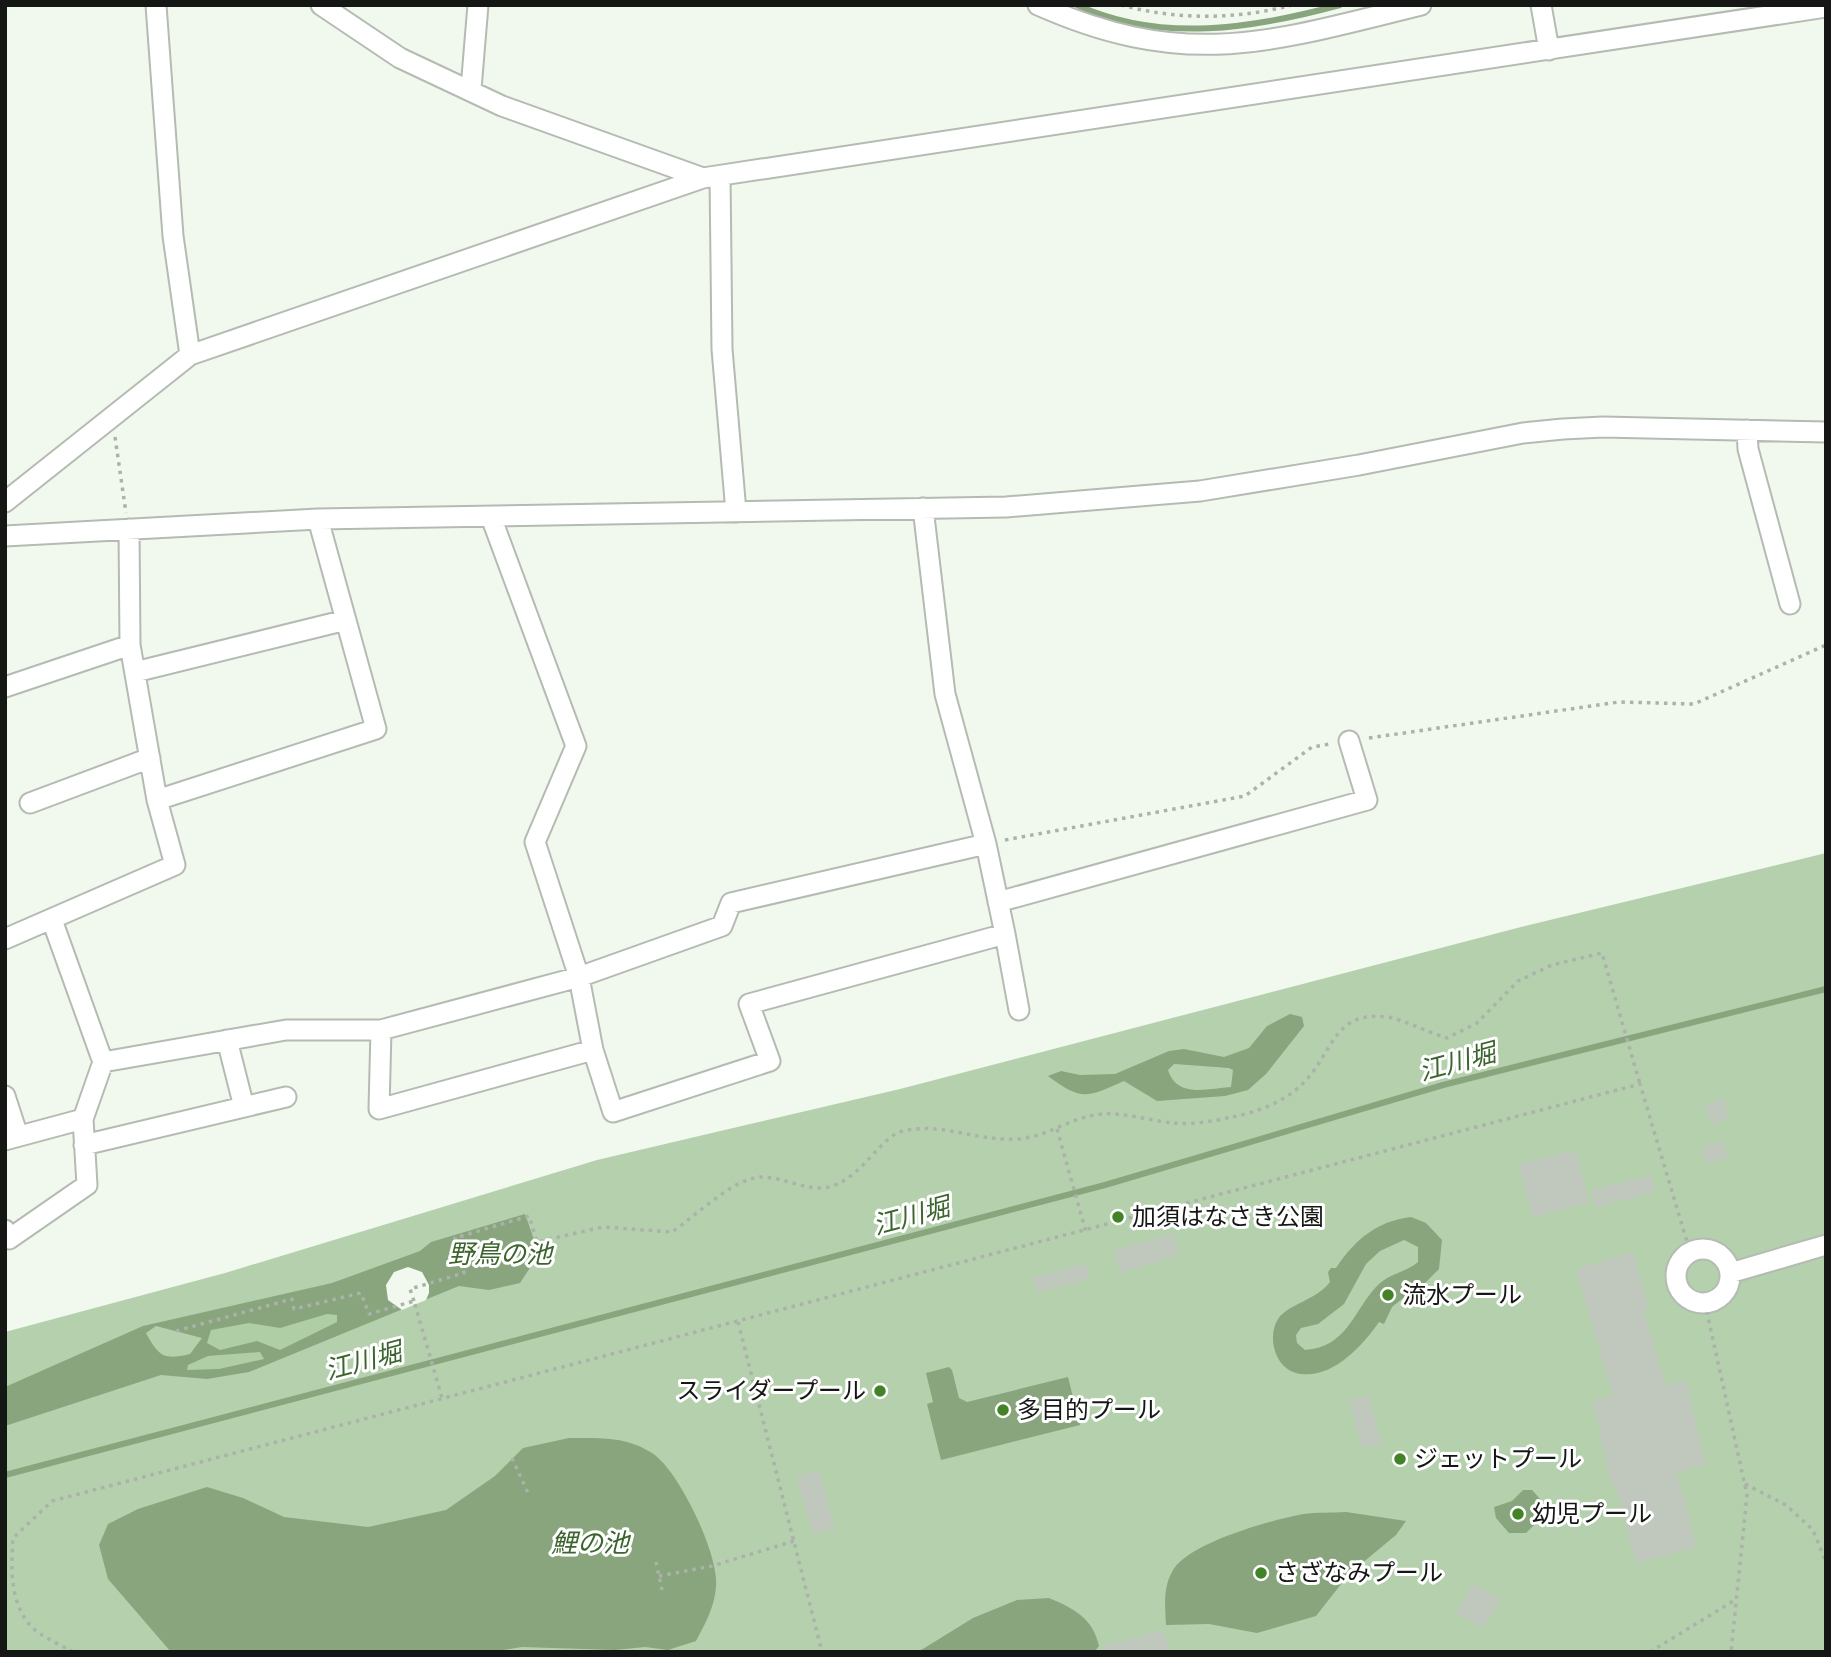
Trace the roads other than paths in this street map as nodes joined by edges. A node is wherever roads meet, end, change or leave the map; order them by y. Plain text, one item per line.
1 (156, 5) edge
2 (321, 5) edge
3 (478, 5) edge
4 (1038, 5) edge
5 (1421, 5) edge
6 (1541, 5) edge
7 (1826, 7) edge
8 (1549, 50) junction
9 (471, 89) junction
10 (712, 177) junction
11 (190, 355) junction
12 (1747, 430) junction
13 (1826, 432) edge
14 (5, 502) edge
15 (923, 508) junction
16 (736, 512) junction
17 (491, 517) junction
18 (318, 519) junction
19 (128, 529) junction
20 (5, 536) edge
21 (1790, 604) dead end
22 (346, 620) junction
23 (130, 645) junction
24 (135, 672) junction
25 (5, 687) edge
26 (1349, 741) road end
27 (149, 758) junction
28 (156, 800) junction
29 (30, 803) dead end
30 (986, 844) junction
31 (998, 902) junction
32 (52, 920) junction
33 (1005, 934) junction
34 (5, 939) edge
35 (579, 977) junction
36 (1019, 1010) dead end
37 (381, 1030) junction
38 (227, 1040) junction
39 (593, 1050) junction
40 (103, 1062) junction
41 (5, 1096) edge
42 (285, 1097) dead end
43 (244, 1107) junction
44 (83, 1119) junction
45 (12, 1138) edge
46 (84, 1145) junction
47 (7, 1237) edge
48 (1826, 1245) edge
49 (1730, 1273) junction

1 - 11 street
2 - 9 street
3 - 9 street
4 - 5 street
6 - 8 street
7 - 8 street
8 - 10 street
9 - 10 street
10 - 11 street
10 - 16 street
11 - 14 street
12 - 13 street
12 - 15 street
12 - 21 street
15 - 16 street
15 - 30 street
16 - 17 street
17 - 18 street
17 - 35 street
18 - 19 street
18 - 22 street
19 - 20 street
19 - 23 street
22 - 24 street
22 - 28 street
23 - 24 street
23 - 25 street
24 - 27 street
26 - 31 street
27 - 28 street
27 - 29 street
28 - 32 street
30 - 31 street
30 - 35 street
31 - 33 street
32 - 34 street
32 - 40 street
33 - 36 street
33 - 39 street
35 - 37 street
35 - 39 street
37 - 38 street
37 - 39 street
38 - 40 street
38 - 43 street
40 - 44 street
41 - 45 street
42 - 43 street
43 - 46 street
44 - 45 street
44 - 46 street
46 - 47 street
48 - 49 street
49 - 49 street

